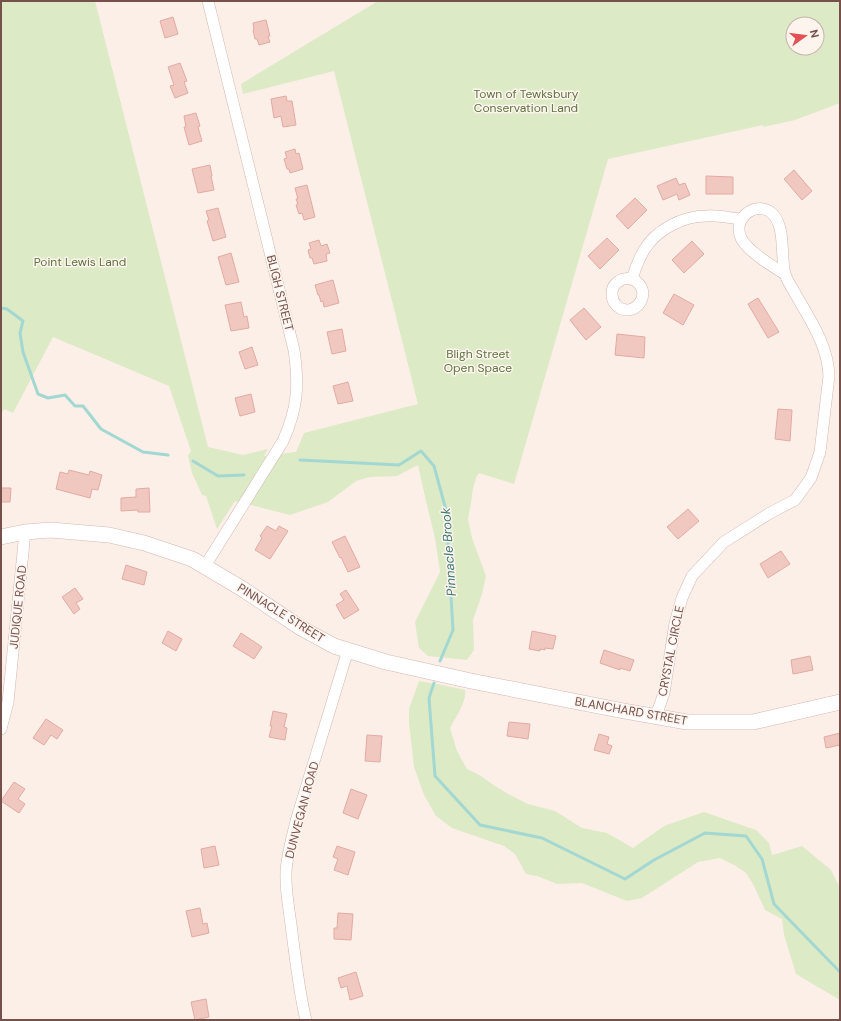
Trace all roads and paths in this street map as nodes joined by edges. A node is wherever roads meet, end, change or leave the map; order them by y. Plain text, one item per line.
1 (208, 1) edge
2 (741, 219) junction
3 (785, 274) junction
4 (632, 279) dead end
5 (25, 532) junction
6 (1, 537) edge
7 (205, 566) junction
8 (348, 650) junction
9 (564, 699) joint
10 (840, 702) edge
11 (656, 716) junction
12 (1, 729) edge
13 (306, 1020) edge

1 - 7 street, BLIGH STREET
2 - 3 street, CRYSTAL CIRCLE
2 - 3 street, CRYSTAL CIRCLE
2 - 4 street
3 - 11 street, CRYSTAL CIRCLE
5 - 6 street, PINNACLE STREET
5 - 7 street, PINNACLE STREET
5 - 12 street, JUDIQUE ROAD
7 - 8 street, PINNACLE STREET
8 - 9 street, PINNACLE STREET
8 - 13 street, DUNVEGAN ROAD
9 - 11 street, BLANCHARD STREET
10 - 11 street, BLANCHARD STREET

